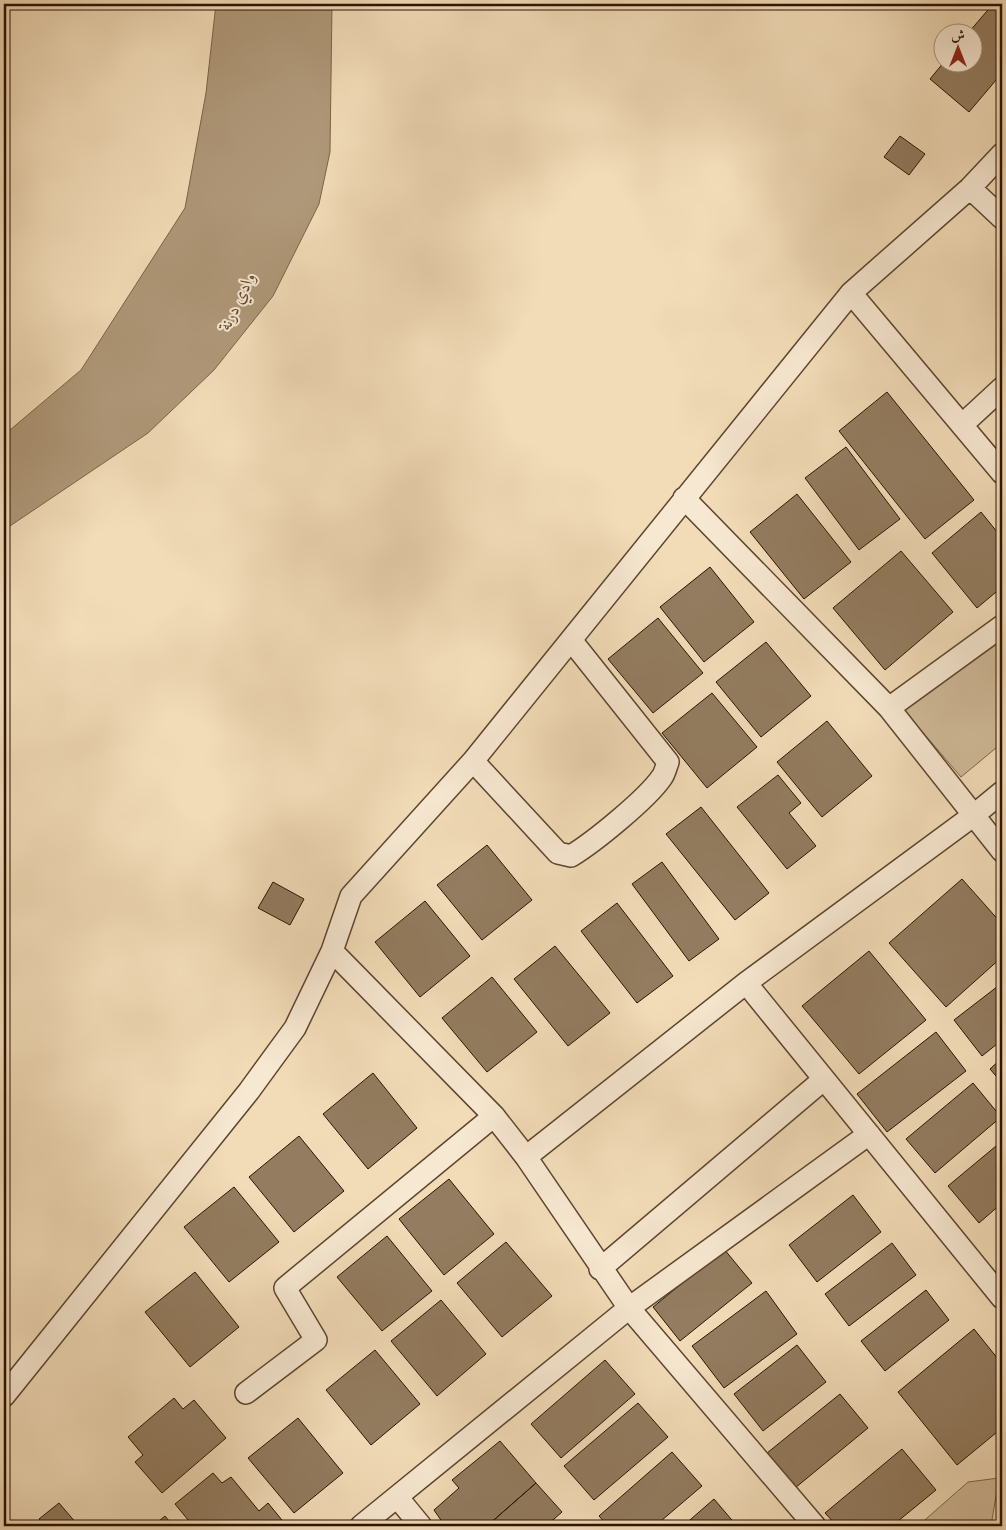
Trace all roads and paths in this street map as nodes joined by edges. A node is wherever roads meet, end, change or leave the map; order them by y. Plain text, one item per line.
1 (1002, 154) edge
2 (970, 188) junction
3 (1002, 218) edge
4 (851, 293) junction
5 (1002, 388) edge
6 (964, 424) junction
7 (1002, 473) edge
8 (684, 498) junction
9 (1002, 626) edge
10 (571, 640) junction
11 (889, 708) junction
12 (473, 761) junction
13 (1002, 792) edge
14 (974, 815) junction
15 (1002, 851) edge
16 (332, 951) junction
17 (746, 983) junction
18 (822, 1080) junction
19 (494, 1116) junction
20 (869, 1134) junction
21 (526, 1158) junction
22 (600, 1269) junction
23 (1002, 1298) edge
24 (629, 1308) junction
25 (246, 1393) dead end
26 (4, 1396) edge
27 (398, 1498) junction
28 (361, 1526) edge
29 (421, 1526) edge
30 (815, 1526) edge

1 - 2 street
2 - 3 street
2 - 4 street
4 - 6 street
4 - 8 street
5 - 6 street
6 - 7 street
8 - 10 street
8 - 11 street
9 - 11 street
10 - 12 street
10 - 12 street
11 - 14 street
12 - 16 street
13 - 14 street
14 - 15 street
14 - 17 street
16 - 19 street
16 - 26 street
17 - 18 street
17 - 21 street
18 - 20 street
18 - 22 street
19 - 21 street
19 - 25 street
20 - 23 street
20 - 24 street
21 - 22 street
22 - 24 street
24 - 27 street
24 - 30 street
27 - 28 street
27 - 29 street

